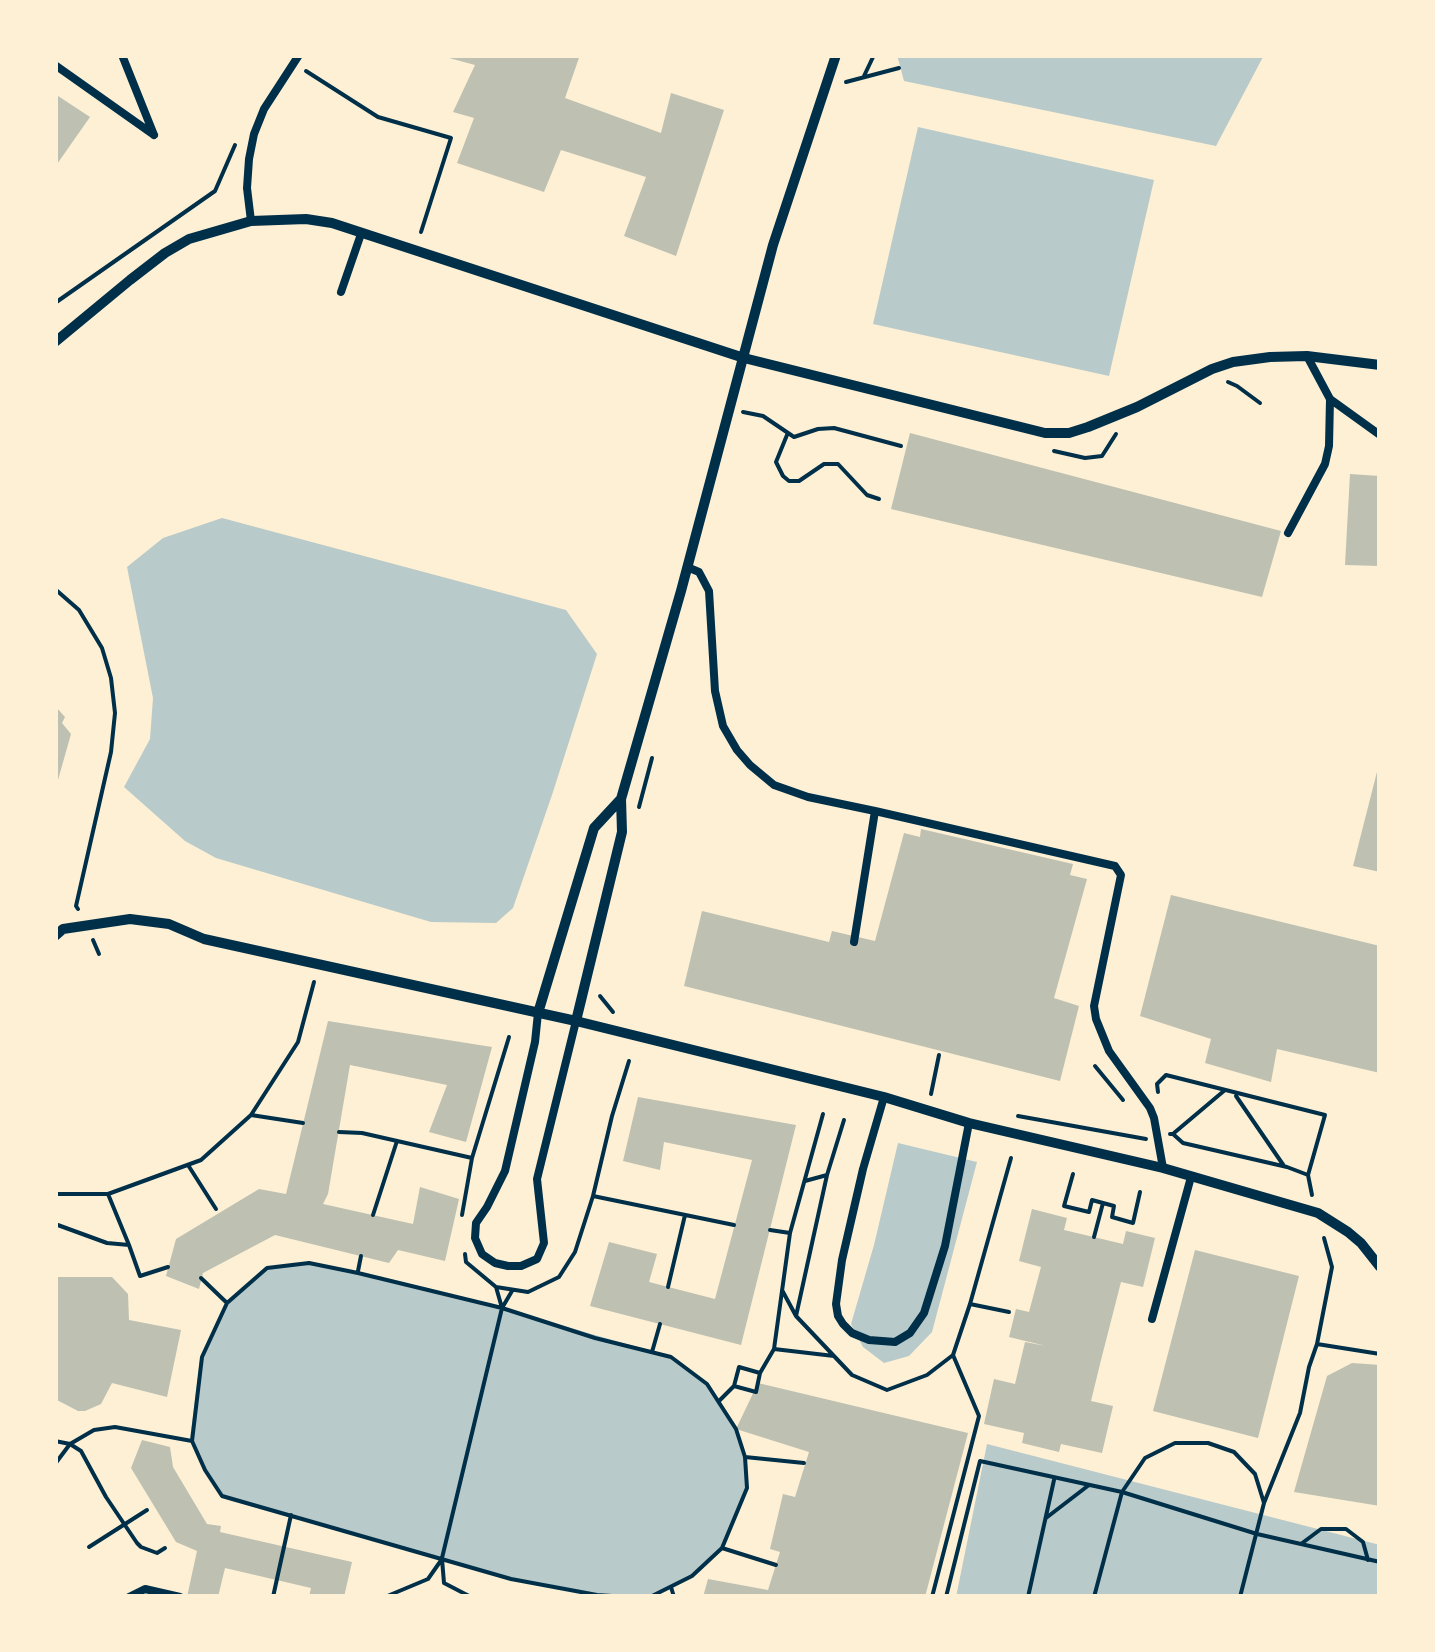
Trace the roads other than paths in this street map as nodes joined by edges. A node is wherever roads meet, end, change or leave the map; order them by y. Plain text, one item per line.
1 (122, 55) edge
2 (298, 55) edge
3 (836, 55) edge
4 (55, 64) edge
5 (251, 221) junction
6 (361, 234) junction
7 (341, 292) dead end
8 (55, 342) edge
9 (1307, 356) junction
10 (744, 358) junction
11 (1380, 366) edge
12 (1330, 399) junction
13 (1380, 436) edge
14 (1288, 532) dead end
15 (687, 567) junction
16 (621, 799) junction
17 (875, 811) junction
18 (55, 936) edge
19 (854, 942) dead end
20 (538, 1013) junction
21 (576, 1021) junction
22 (884, 1098) junction
23 (969, 1124) junction
24 (1163, 1168) junction
25 (1191, 1177) junction
26 (1376, 1257) edge
27 (1380, 1267) edge
28 (1152, 1319) dead end
29 (128, 1597) edge
30 (180, 1597) edge

1 - 4 lane
2 - 5 lane
3 - 10 street
5 - 6 street
5 - 8 street
6 - 7 lane
6 - 10 street
9 - 10 street
9 - 11 street
9 - 12 lane
10 - 15 street
12 - 13 lane
12 - 14 lane
15 - 16 street
15 - 17 lane
16 - 20 street
16 - 21 street
17 - 19 lane
17 - 24 lane
18 - 20 street
20 - 21 street
20 - 21 lane
21 - 22 street
22 - 23 street
22 - 23 lane
23 - 24 street
24 - 25 street
25 - 26 street
25 - 28 lane
26 - 27 street
29 - 30 lane

